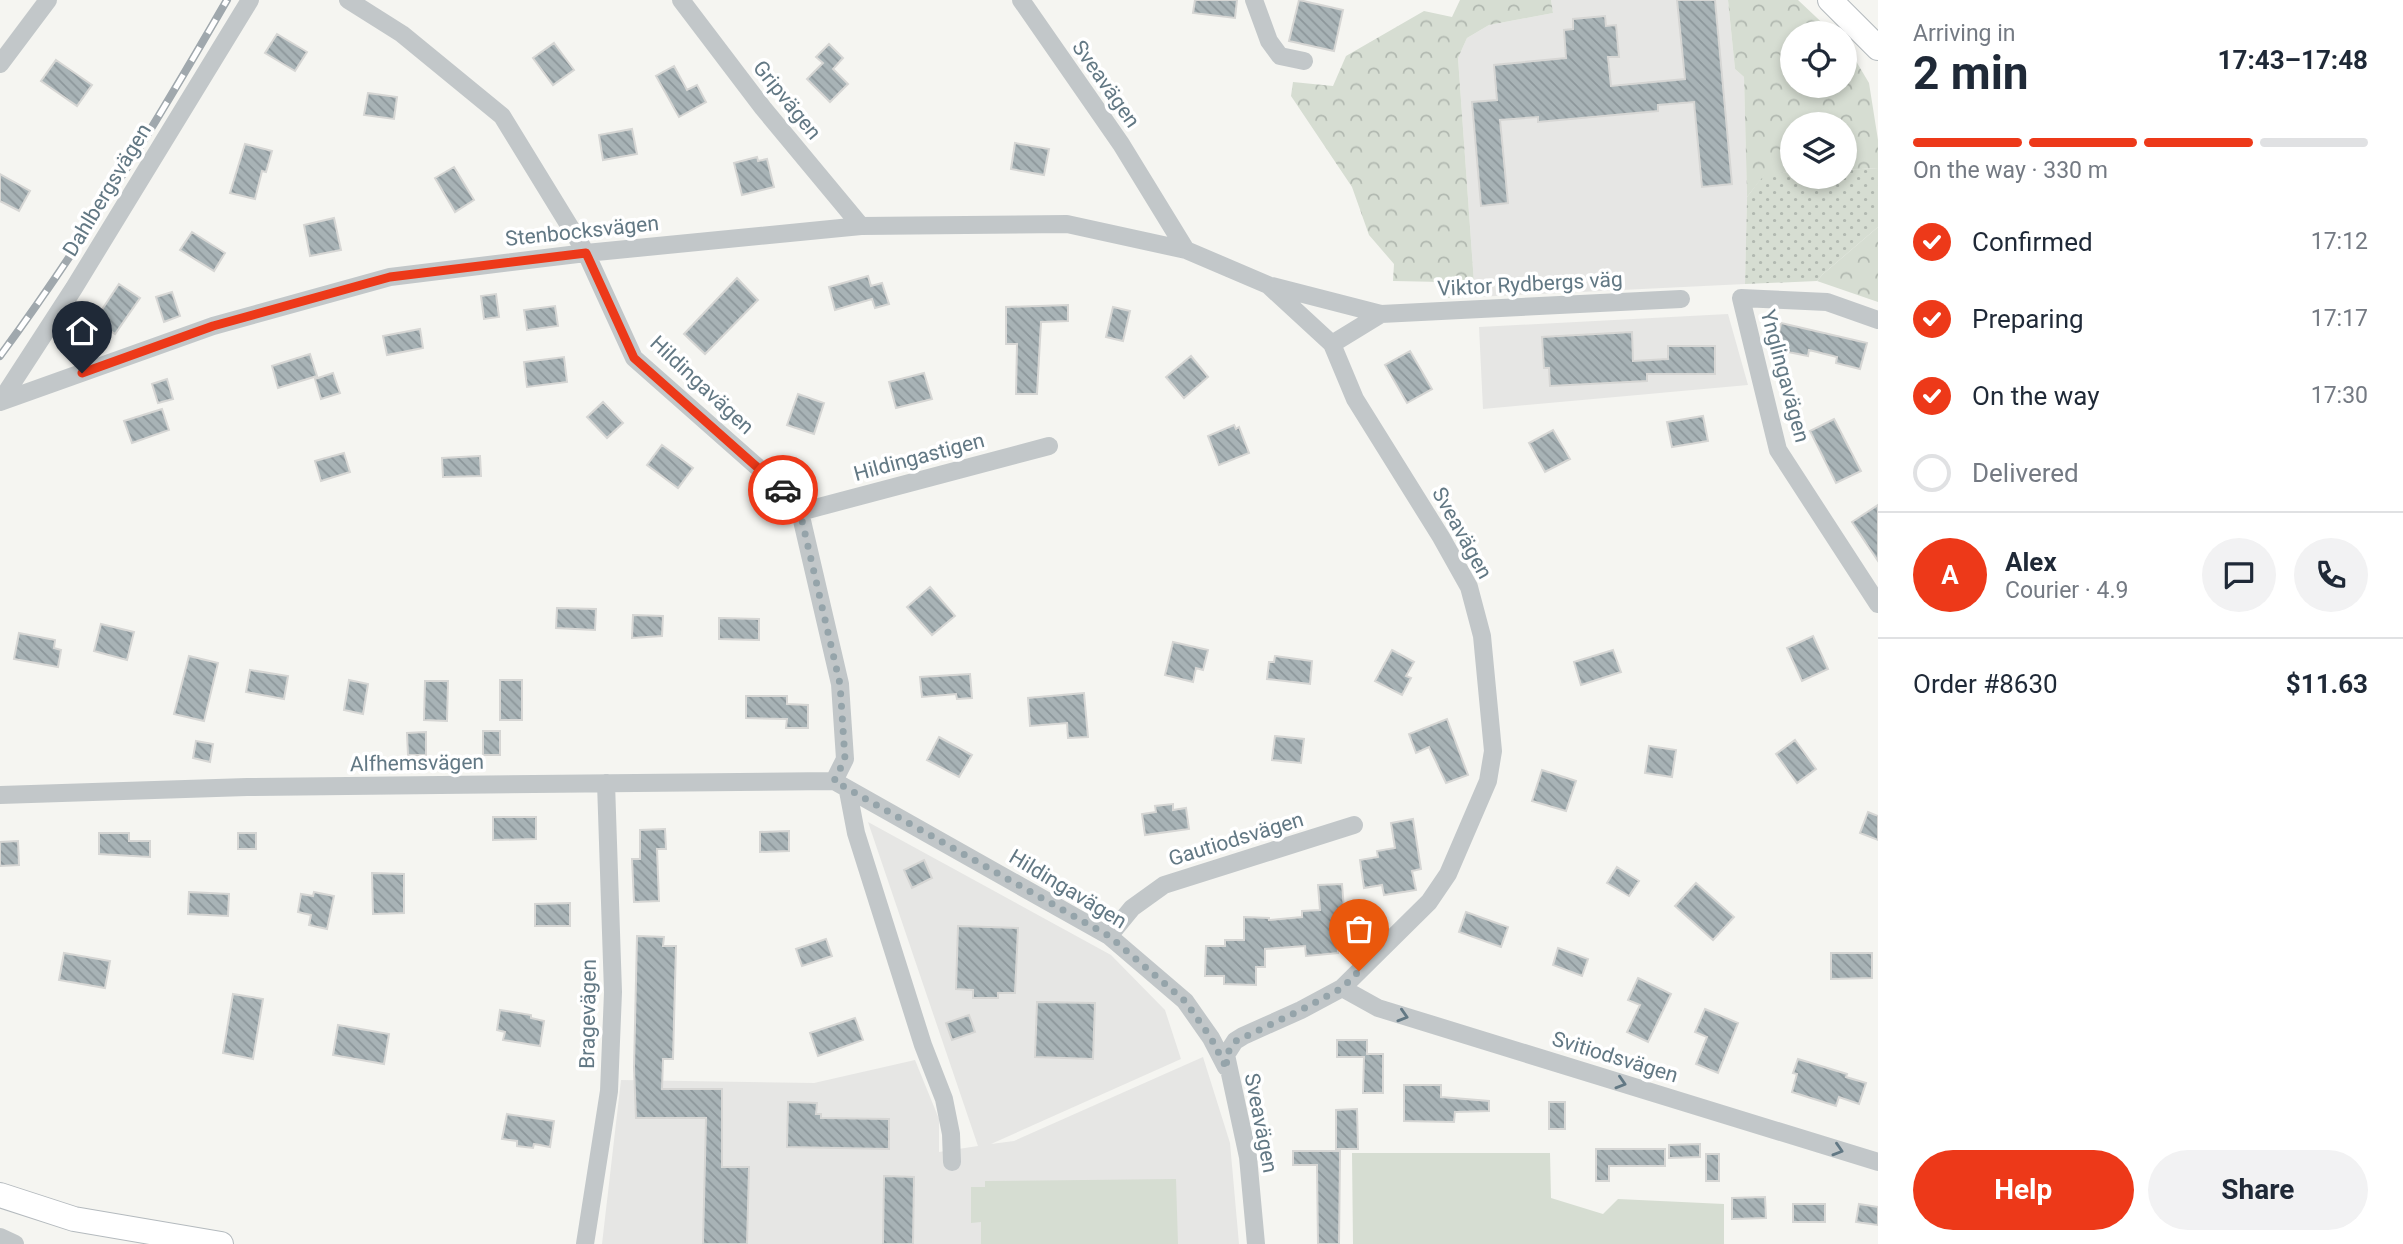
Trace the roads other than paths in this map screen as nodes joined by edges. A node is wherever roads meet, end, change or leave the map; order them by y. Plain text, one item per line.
1 (48, 0) edge
2 (250, 0) edge
3 (348, 0) edge
4 (681, 0) edge
5 (1021, 0) edge
6 (1254, 0) edge
7 (1830, 0) edge
8 (1878, 48) edge
9 (1304, 61) dead end
10 (0, 64) edge
11 (861, 226) junction
12 (1186, 250) junction
13 (586, 253) junction
14 (1268, 285) junction
15 (1681, 299) dead end
16 (1381, 314) junction
17 (1878, 320) edge
18 (1332, 344) junction
19 (0, 402) edge
20 (1049, 446) dead end
21 (800, 512) junction
22 (1878, 604) edge
23 (606, 783) junction
24 (841, 786) junction
25 (0, 795) edge
26 (1354, 825) dead end
27 (1109, 936) junction
28 (1342, 988) junction
29 (1227, 1069) junction
30 (952, 1162) dead end
31 (1878, 1162) edge
32 (0, 1195) edge
33 (0, 1237) edge
34 (15, 1244) edge
35 (221, 1244) edge
36 (585, 1244) edge
37 (1256, 1244) edge

1 - 10 street
2 - 19 street, Dahlbergsvägen
3 - 13 street, Hildingavägen
4 - 11 street, Gripvägen
5 - 12 street, Sveavägen
6 - 9 street
7 - 8 street
11 - 12 street, Stenbocksvägen
11 - 13 street, Stenbocksvägen
12 - 14 street, Sveavägen
13 - 19 street, Stenbocksvägen
13 - 21 street, Hildingavägen
14 - 16 street, Viktor Rydbergs väg
14 - 18 street, Sveavägen
15 - 16 street, Viktor Rydbergs väg
16 - 18 street, Viktor Rydbergs väg
17 - 22 street, Ynglingavägen
18 - 28 street, Sveavägen
20 - 21 street, Hildingastigen
21 - 24 street, Hildingavägen
23 - 24 street, Alfhemsvägen
23 - 25 street, Alfhemsvägen
23 - 36 street, Bragevägen
24 - 27 street, Hildingavägen
24 - 30 street, Hildingavägen
26 - 27 street, Gautiodsvägen
27 - 29 street, Hildingavägen
28 - 29 street, Sveavägen
28 -> 31 street, Svitiodsvägen
29 - 37 street, Sveavägen
32 - 35 street
33 - 34 street

